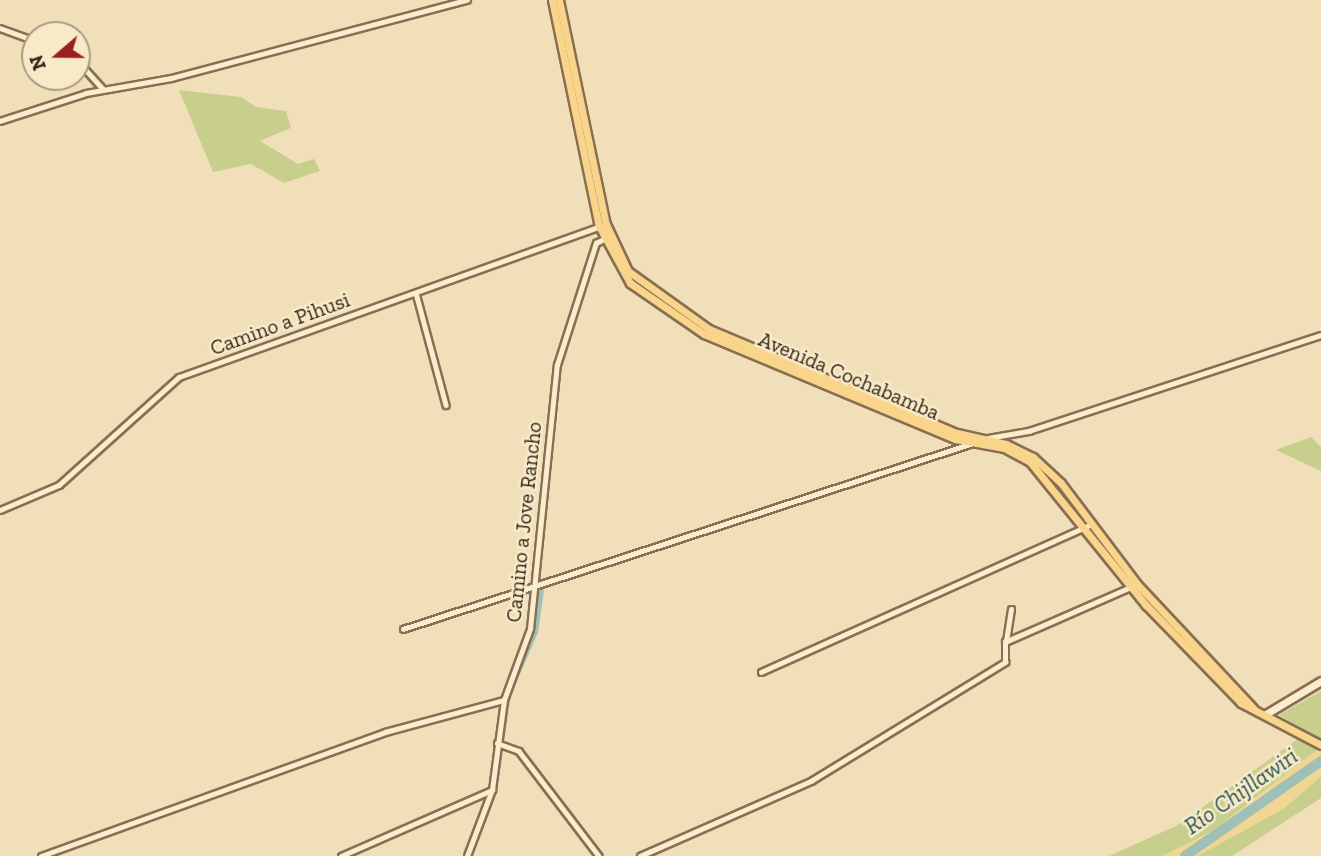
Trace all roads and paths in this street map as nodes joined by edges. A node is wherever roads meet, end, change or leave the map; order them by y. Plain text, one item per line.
1 (467, 0) edge
2 (552, 0) edge
3 (559, 0) edge
4 (0, 28) edge
5 (21, 36) edge
6 (564, 40) junction
7 (91, 76) edge
8 (104, 90) junction
9 (0, 121) edge
10 (602, 225) junction
11 (606, 238) junction
12 (416, 293) junction
13 (1321, 335) edge
14 (446, 405) dead end
15 (980, 439) junction
16 (970, 444) junction
17 (0, 510) edge
18 (1086, 526) junction
19 (534, 584) junction
20 (1134, 586) junction
21 (1011, 609) dead end
22 (403, 629) dead end
23 (1005, 642) junction
24 (761, 672) dead end
25 (1321, 681) edge
26 (504, 700) junction
27 (1266, 714) junction
28 (496, 743) junction
29 (1321, 745) edge
30 (492, 790) junction
31 (41, 856) edge
32 (341, 856) edge
33 (467, 856) edge
34 (599, 856) edge
35 (640, 856) edge

1 - 8 street
2 - 6 main road, Avenida Cochabamba
3 - 6 main road, Avenida Cochabamba
4 - 5 street
6 - 10 main road, Avenida Cochabamba
7 - 8 street
8 - 9 street
10 - 11 main road, Avenida Cochabamba
10 - 12 street, Camino a Pihusi
11 - 15 main road, Avenida Cochabamba
11 - 16 main road, Avenida Cochabamba
11 - 19 street, Camino a Jove Rancho
12 - 14 street
12 - 17 street, Camino a Pihusi
13 - 15 street
15 - 16 street
15 - 18 main road, Avenida Cochabamba
16 - 18 main road, Avenida Cochabamba
16 - 19 street
18 - 20 main road, Avenida Cochabamba
18 - 24 street
19 - 22 street
19 - 26 street, Camino a Jove Rancho
20 - 23 street
20 - 27 main road, Avenida Cochabamba
21 - 23 street
23 - 35 street
25 - 27 street
26 - 28 street, Camino a Jove Rancho
26 - 31 street
27 - 29 main road, Avenida Cochabamba
28 - 30 street, Camino a Jove Rancho
28 - 34 street
30 - 32 street
30 - 33 street, Camino a Jove Rancho

